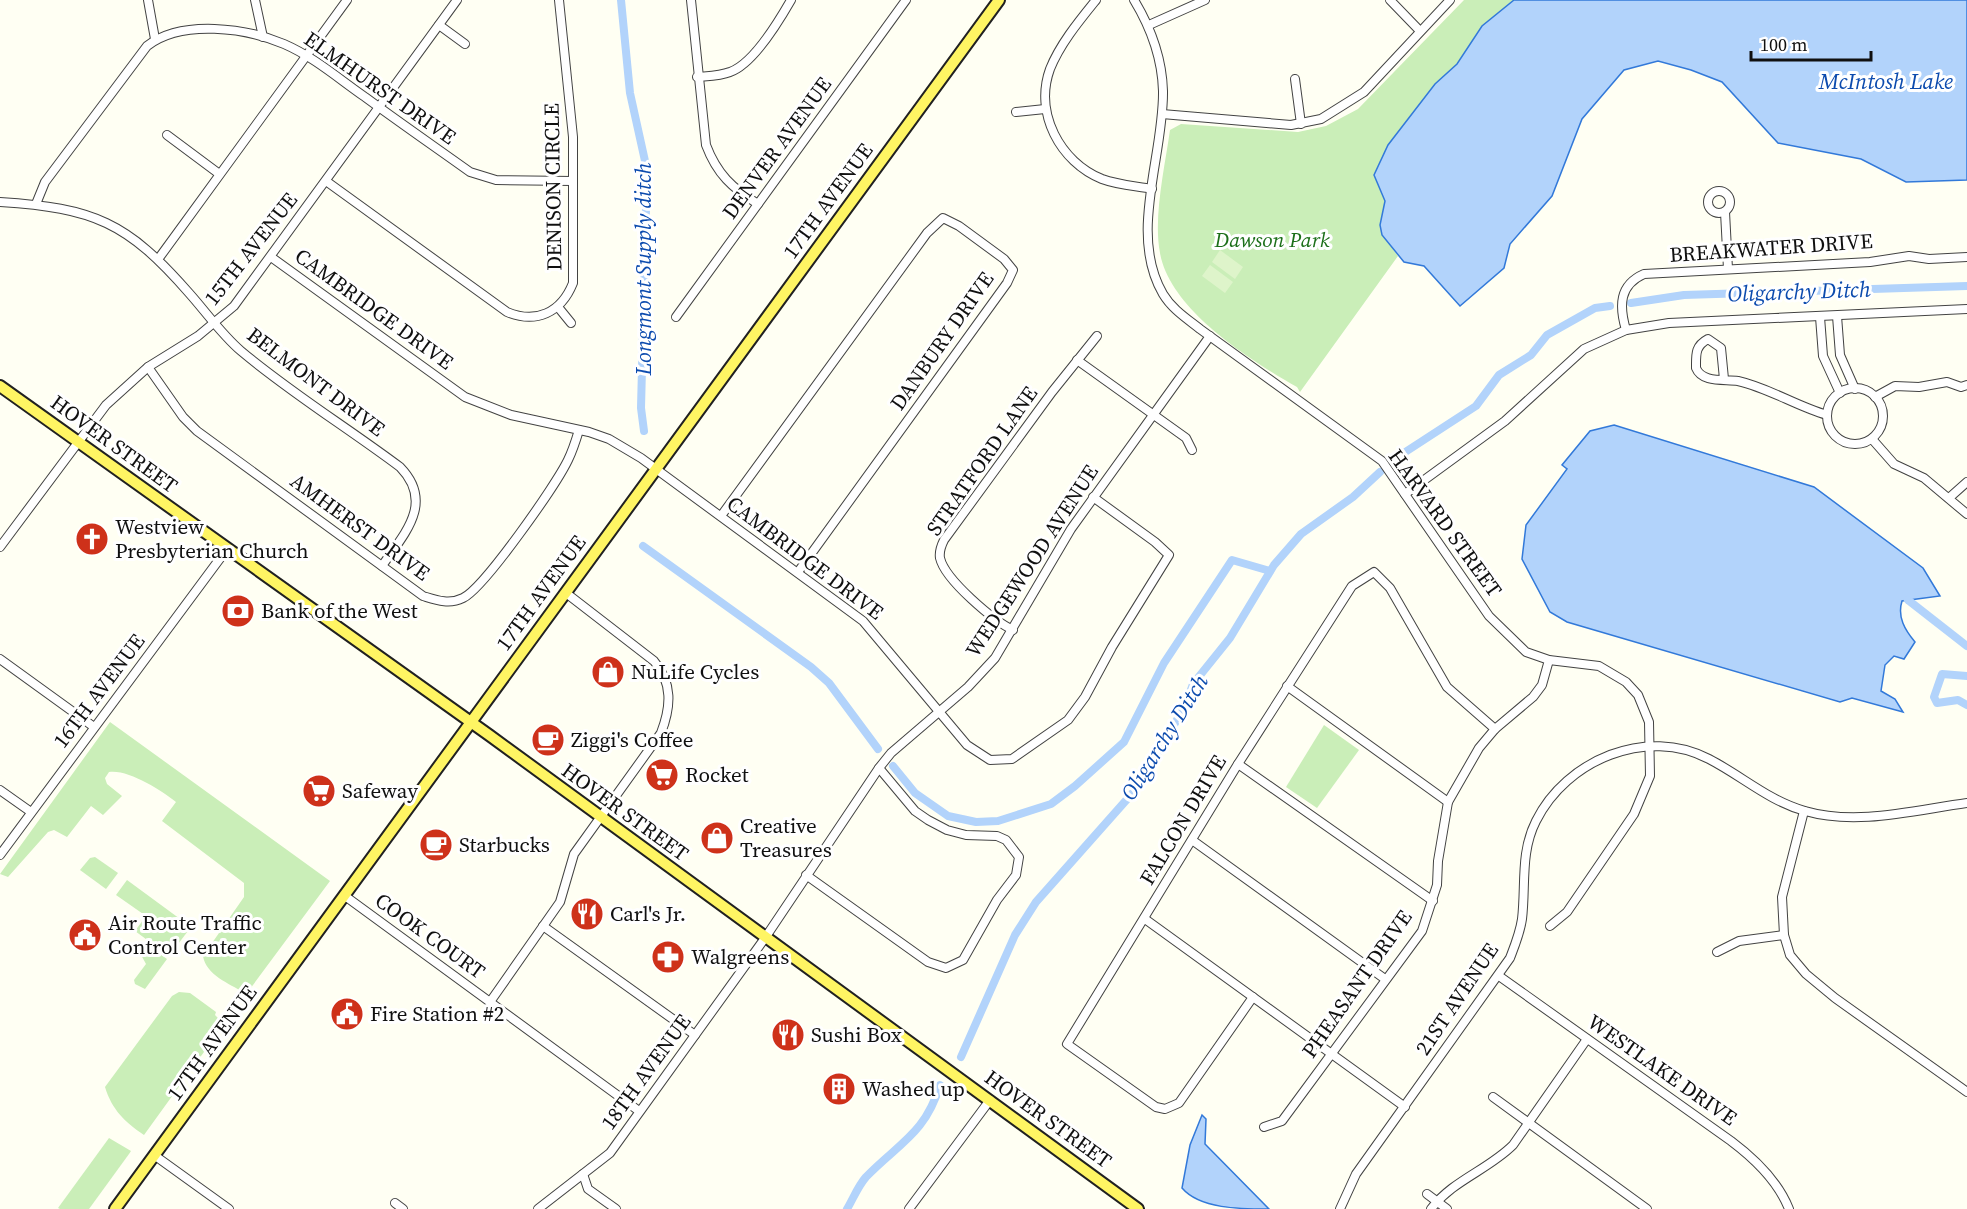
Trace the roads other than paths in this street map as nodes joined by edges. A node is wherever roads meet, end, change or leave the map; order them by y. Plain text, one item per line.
1 (148, 0) edge
2 (255, 0) edge
3 (347, 0) edge
4 (457, 0) edge
5 (559, 0) edge
6 (691, 0) edge
7 (791, 0) edge
8 (906, 0) edge
9 (999, 0) edge
10 (1096, 0) edge
11 (1134, 0) edge
12 (1205, 0) edge
13 (1390, 0) edge
14 (1450, 0) edge
15 (439, 25) junction
16 (1149, 25) junction
17 (1420, 31) junction
18 (263, 37) junction
19 (155, 39) junction
20 (465, 44) dead end
21 (306, 55) junction
22 (697, 77) junction
23 (1295, 79) dead end
24 (379, 108) junction
25 (1045, 109) junction
26 (1016, 112) dead end
27 (1162, 114) junction
28 (1301, 124) junction
29 (167, 135) dead end
30 (219, 173) junction
31 (573, 181) junction
32 (326, 182) junction
33 (1152, 189) junction
34 (0, 202) edge
35 (36, 204) junction
36 (758, 204) junction
37 (1725, 212) dead end
38 (271, 257) junction
39 (1967, 257) edge
40 (159, 258) junction
41 (1728, 269) junction
42 (558, 307) junction
43 (1967, 309) edge
44 (1837, 316) junction
45 (676, 317) dead end
46 (1820, 317) junction
47 (571, 322) dead end
48 (216, 323) junction
49 (1626, 330) junction
50 (1097, 336) dead end
51 (1210, 336) junction
52 (1077, 360) junction
53 (148, 367) junction
54 (1724, 379) junction
55 (1967, 385) edge
56 (0, 386) edge
57 (1855, 389) junction
58 (1840, 393) junction
59 (1875, 397) junction
60 (1154, 413) junction
61 (1827, 415) junction
62 (579, 430) junction
63 (1872, 439) junction
64 (78, 442) junction
65 (1192, 450) dead end
66 (656, 469) junction
67 (1967, 482) edge
68 (1405, 494) junction
69 (1093, 497) junction
70 (1949, 498) junction
71 (1967, 514) edge
72 (721, 516) junction
73 (2, 542) edge
74 (227, 549) junction
75 (382, 566) junction
76 (798, 572) junction
77 (566, 593) junction
78 (1014, 630) junction
79 (0, 659) edge
80 (1549, 660) junction
81 (1287, 686) junction
82 (940, 712) junction
83 (471, 723) junction
84 (94, 727) junction
85 (1495, 729) junction
86 (1650, 746) junction
87 (1238, 764) junction
88 (879, 768) junction
89 (0, 790) edge
90 (1448, 802) junction
91 (1967, 802) edge
92 (1804, 811) junction
93 (31, 812) junction
94 (600, 819) junction
95 (1192, 840) junction
96 (0, 855) edge
97 (806, 875) junction
98 (345, 896) junction
99 (1433, 901) junction
100 (1145, 919) junction
101 (543, 926) junction
102 (1550, 926) dead end
103 (1784, 935) junction
104 (765, 938) junction
105 (1717, 952) dead end
106 (1499, 976) junction
107 (1385, 979) junction
108 (1253, 998) junction
109 (490, 1002) junction
110 (695, 1035) junction
111 (1587, 1039) junction
112 (1330, 1053) junction
113 (1967, 1092) edge
114 (1493, 1097) dead end
115 (990, 1100) junction
116 (1405, 1107) junction
117 (639, 1111) junction
118 (1529, 1123) junction
119 (1264, 1127) dead end
120 (154, 1155) junction
121 (583, 1174) junction
122 (1427, 1194) dead end
123 (1438, 1201) junction
124 (395, 1203) dead end
125 (610, 1207) edge
126 (115, 1209) edge
127 (229, 1209) edge
128 (403, 1209) edge
129 (538, 1209) edge
130 (909, 1209) edge
131 (1138, 1209) edge
132 (1340, 1209) edge
133 (1431, 1209) edge
134 (1447, 1209) edge
135 (1647, 1209) edge
136 (1789, 1209) edge

1 - 19 street
2 - 18 street
3 - 21 street
4 - 15 street, 15TH AVENUE
5 - 31 street, DENISON CIRCLE
6 - 22 street
7 - 22 street
8 - 36 street, DENVER AVENUE
9 - 66 main road, 17TH AVENUE
10 - 25 street
11 - 16 street, HARVARD STREET
12 - 16 street
13 - 17 street
14 - 17 street
15 - 20 street
15 - 24 street, 15TH AVENUE
16 - 27 street, HARVARD STREET
17 - 28 street
18 - 19 street, ELMHURST DRIVE
18 - 21 street, ELMHURST DRIVE
19 - 35 street
21 - 24 street, ELMHURST DRIVE
21 - 30 street
22 - 36 street
23 - 28 street
24 - 31 street, ELMHURST DRIVE
24 - 32 street, 15TH AVENUE
25 - 26 street
25 - 33 street
27 - 28 street
27 - 33 street, HARVARD STREET
29 - 30 street
30 - 40 street
31 - 42 street, DENISON CIRCLE
32 - 38 street, 15TH AVENUE
32 - 42 street
33 - 51 street, HARVARD STREET
34 - 35 street, BELMONT DRIVE
35 - 40 street, BELMONT DRIVE
36 - 45 street, DENVER AVENUE
37 - 41 street
38 - 48 street, 15TH AVENUE
38 - 62 street, CAMBRIDGE DRIVE
39 - 41 street, BREAKWATER DRIVE
40 - 48 street, BELMONT DRIVE
41 - 49 street, BREAKWATER DRIVE
42 - 47 street
43 - 44 street
44 - 46 street
44 - 57 street
46 - 49 street
46 - 58 street
48 - 53 street, 15TH AVENUE
48 - 75 street, BELMONT DRIVE
49 - 68 street
50 - 52 street, STRATFORD LANE
51 - 60 street, WEDGEWOOD AVENUE
51 - 68 street, HARVARD STREET
52 - 60 street
52 - 78 street, STRATFORD LANE
53 - 64 street, 15TH AVENUE
53 - 75 street, AMHERST DRIVE
54 - 54 street
54 - 61 street
55 - 59 street
56 - 64 main road, HOVER STREET
57 - 58 street
57 - 59 street
58 - 61 street
59 - 63 street
60 - 65 street
60 - 69 street, WEDGEWOOD AVENUE
61 - 63 street
62 - 66 street, CAMBRIDGE DRIVE
62 - 75 street, AMHERST DRIVE
63 - 70 street
64 - 73 street, 15TH AVENUE
64 - 74 main road, HOVER STREET
66 - 72 street, CAMBRIDGE DRIVE
66 - 77 main road, 17TH AVENUE
67 - 70 street
68 - 80 street, HARVARD STREET
69 - 78 street, WEDGEWOOD AVENUE
69 - 82 street, CAMBRIDGE DRIVE
70 - 71 street
72 - 76 street, CAMBRIDGE DRIVE
72 - 76 street, DANBURY DRIVE
74 - 83 main road, HOVER STREET
74 - 84 street, 16TH AVENUE
76 - 82 street, CAMBRIDGE DRIVE
77 - 83 main road, 17TH AVENUE
77 - 94 street
78 - 82 street, WEDGEWOOD AVENUE
79 - 84 street
80 - 85 street, PHEASANT DRIVE
80 - 86 street, HARVARD STREET
81 - 85 street, FALCON DRIVE
81 - 87 street, FALCON DRIVE
81 - 90 street
82 - 88 street, WEDGEWOOD AVENUE
83 - 94 main road, HOVER STREET
83 - 98 main road, 17TH AVENUE
84 - 93 street, 16TH AVENUE
85 - 90 street, PHEASANT DRIVE
86 - 92 street
86 - 102 street, HARVARD STREET
86 - 106 street, 21ST AVENUE
87 - 95 street, FALCON DRIVE
87 - 99 street
88 - 97 street, WEDGEWOOD AVENUE
88 - 97 street
89 - 93 street
90 - 99 street, PHEASANT DRIVE
91 - 92 street
92 - 103 street
93 - 96 street, 16TH AVENUE
94 - 101 street
94 - 104 main road, HOVER STREET
95 - 100 street, FALCON DRIVE
95 - 107 street
97 - 104 street, WEDGEWOOD AVENUE
98 - 109 street, COOK COURT
98 - 120 main road, 17TH AVENUE
99 - 107 street, PHEASANT DRIVE
100 - 108 street
100 - 108 street, FALCON DRIVE
101 - 109 street
101 - 110 street
103 - 105 street
103 - 113 street
104 - 110 street, 18TH AVENUE
104 - 115 main road, HOVER STREET
106 - 111 street, WESTLAKE DRIVE
106 - 116 street, 21ST AVENUE
107 - 112 street, PHEASANT DRIVE
108 - 112 street
109 - 117 street, COOK COURT
110 - 117 street, 18TH AVENUE
111 - 118 street
111 - 136 street, WESTLAKE DRIVE
112 - 116 street
112 - 119 street, PHEASANT DRIVE
114 - 118 street
115 - 130 street
115 - 131 main road, HOVER STREET
116 - 132 street, 21ST AVENUE
117 - 121 street, 18TH AVENUE
118 - 123 street
118 - 135 street
120 - 126 main road, 17TH AVENUE
120 - 127 street
121 - 125 street
121 - 129 street, 18TH AVENUE
122 - 123 street
123 - 133 street
123 - 134 street
124 - 128 street

